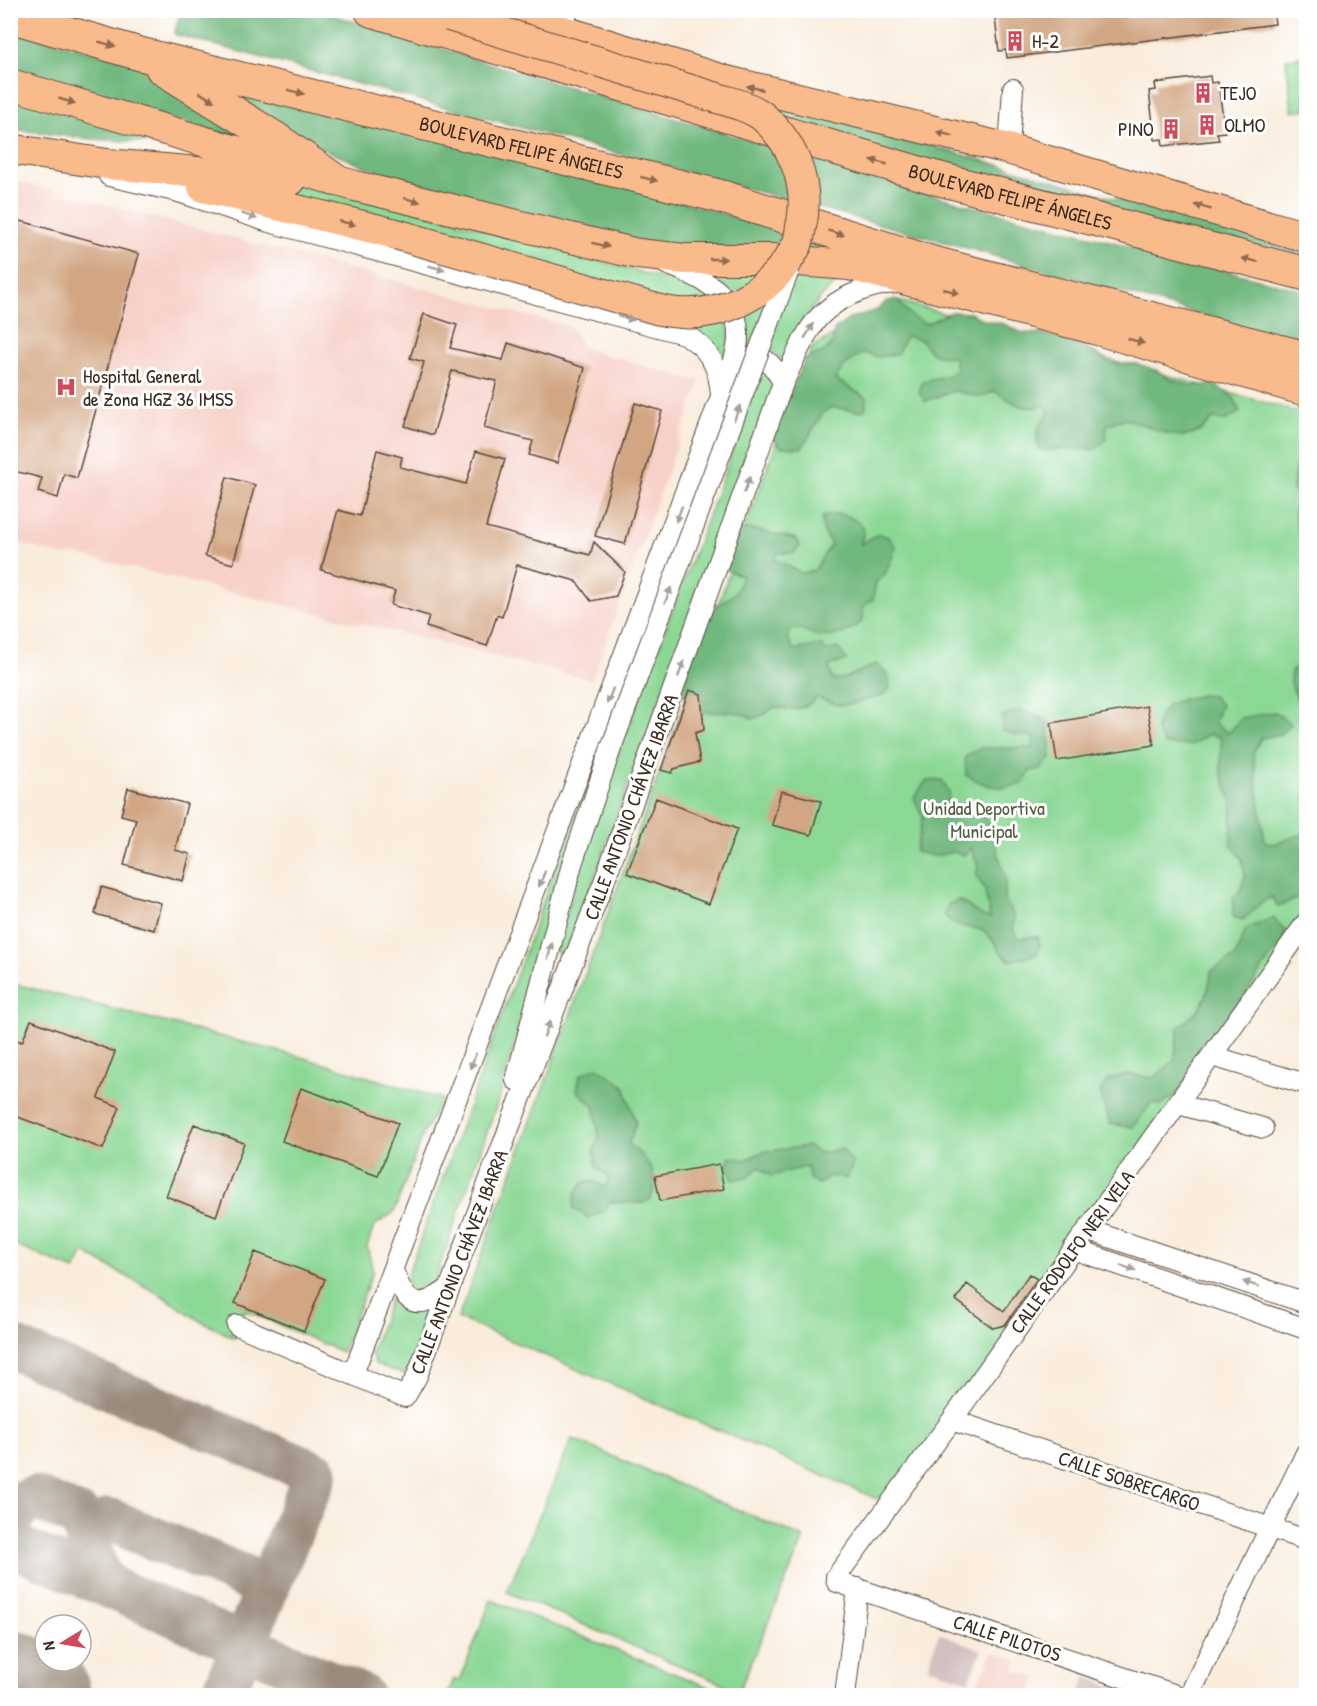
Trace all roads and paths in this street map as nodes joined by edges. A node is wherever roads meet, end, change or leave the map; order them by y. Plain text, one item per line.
1 (371, 10) edge
2 (393, 10) edge
3 (417, 10) edge
4 (495, 10) edge
5 (442, 13) edge
6 (10, 16) edge
7 (566, 21) edge
8 (10, 28) edge
9 (62, 31) junction
10 (140, 54) junction
11 (10, 84) edge
12 (1013, 89) dead end
13 (1001, 147) junction
14 (10, 151) edge
15 (107, 164) junction
16 (344, 182) junction
17 (1306, 237) edge
18 (798, 243) junction
19 (638, 254) junction
20 (1306, 274) edge
21 (916, 282) junction
22 (1028, 287) junction
23 (1094, 329) junction
24 (1306, 358) edge
25 (731, 370) junction
26 (783, 383) junction
27 (1306, 391) edge
28 (722, 400) junction
29 (1306, 923) edge
30 (1212, 1056) junction
31 (1306, 1084) edge
32 (1178, 1104) junction
33 (1263, 1128) dead end
34 (493, 1170) junction
35 (1088, 1230) junction
36 (1073, 1249) junction
37 (393, 1270) junction
38 (448, 1289) junction
39 (1306, 1303) edge
40 (237, 1325) dead end
41 (1306, 1329) edge
42 (353, 1374) junction
43 (952, 1420) junction
44 (1306, 1453) edge
45 (1271, 1530) junction
46 (1306, 1540) edge
47 (836, 1580) joint
48 (858, 1588) junction
49 (845, 1695) edge
50 (1179, 1695) edge
51 (1189, 1695) edge

20 -> 1 highway, BOULEVARD FELIPE ÁNGELES
2 - 3 main road
4 - 7 main road
5 - 18 main road, bridge
6 - 9 highway, BOULEVARD FELIPE ÁNGELES
13 -> 7 main road
8 - 9 highway
9 -> 10 highway, BOULEVARD FELIPE ÁNGELES
10 -> 16 highway
10 -> 22 highway, BOULEVARD FELIPE ÁNGELES
11 -> 16 main road
12 - 13 street
17 -> 13 main road
14 - 15 main road
14 -> 28 street
15 - 16 main road
15 -> 18 main road, bridge
16 -> 19 main road
34 -> 18 street, bridge
19 -> 21 main road
19 - 25 street
21 -> 23 main road
26 -> 21 street, CALLE ANTONIO CHÁVEZ IBARRA
22 - 23 main road, BOULEVARD FELIPE ÁNGELES
22 - 24 highway, BOULEVARD FELIPE ÁNGELES
23 -> 27 main road, BOULEVARD FELIPE ÁNGELES
25 - 26 street
25 - 28 street
34 -> 26 street, CALLE ANTONIO CHÁVEZ IBARRA
28 -> 37 street
29 - 30 street, CALLE RODOLFO NERI VELA
30 - 31 street
30 - 32 street, CALLE RODOLFO NERI VELA
32 - 33 street
32 - 35 street, CALLE RODOLFO NERI VELA
34 - 38 street, CALLE ANTONIO CHÁVEZ IBARRA
35 - 36 street, CALLE RODOLFO NERI VELA
39 -> 35 street
36 -> 41 street
36 - 43 street, CALLE RODOLFO NERI VELA
37 - 38 street
37 - 42 street
38 - 42 street, CALLE ANTONIO CHÁVEZ IBARRA
40 - 42 street
43 - 45 street, CALLE SOBRECARGO
43 - 47 street, CALLE RODOLFO NERI VELA
44 - 45 street
45 - 46 street, CALLE SOBRECARGO
45 - 51 street
47 - 48 street, CALLE PILOTOS
48 - 49 street
48 - 50 street, CALLE PILOTOS

